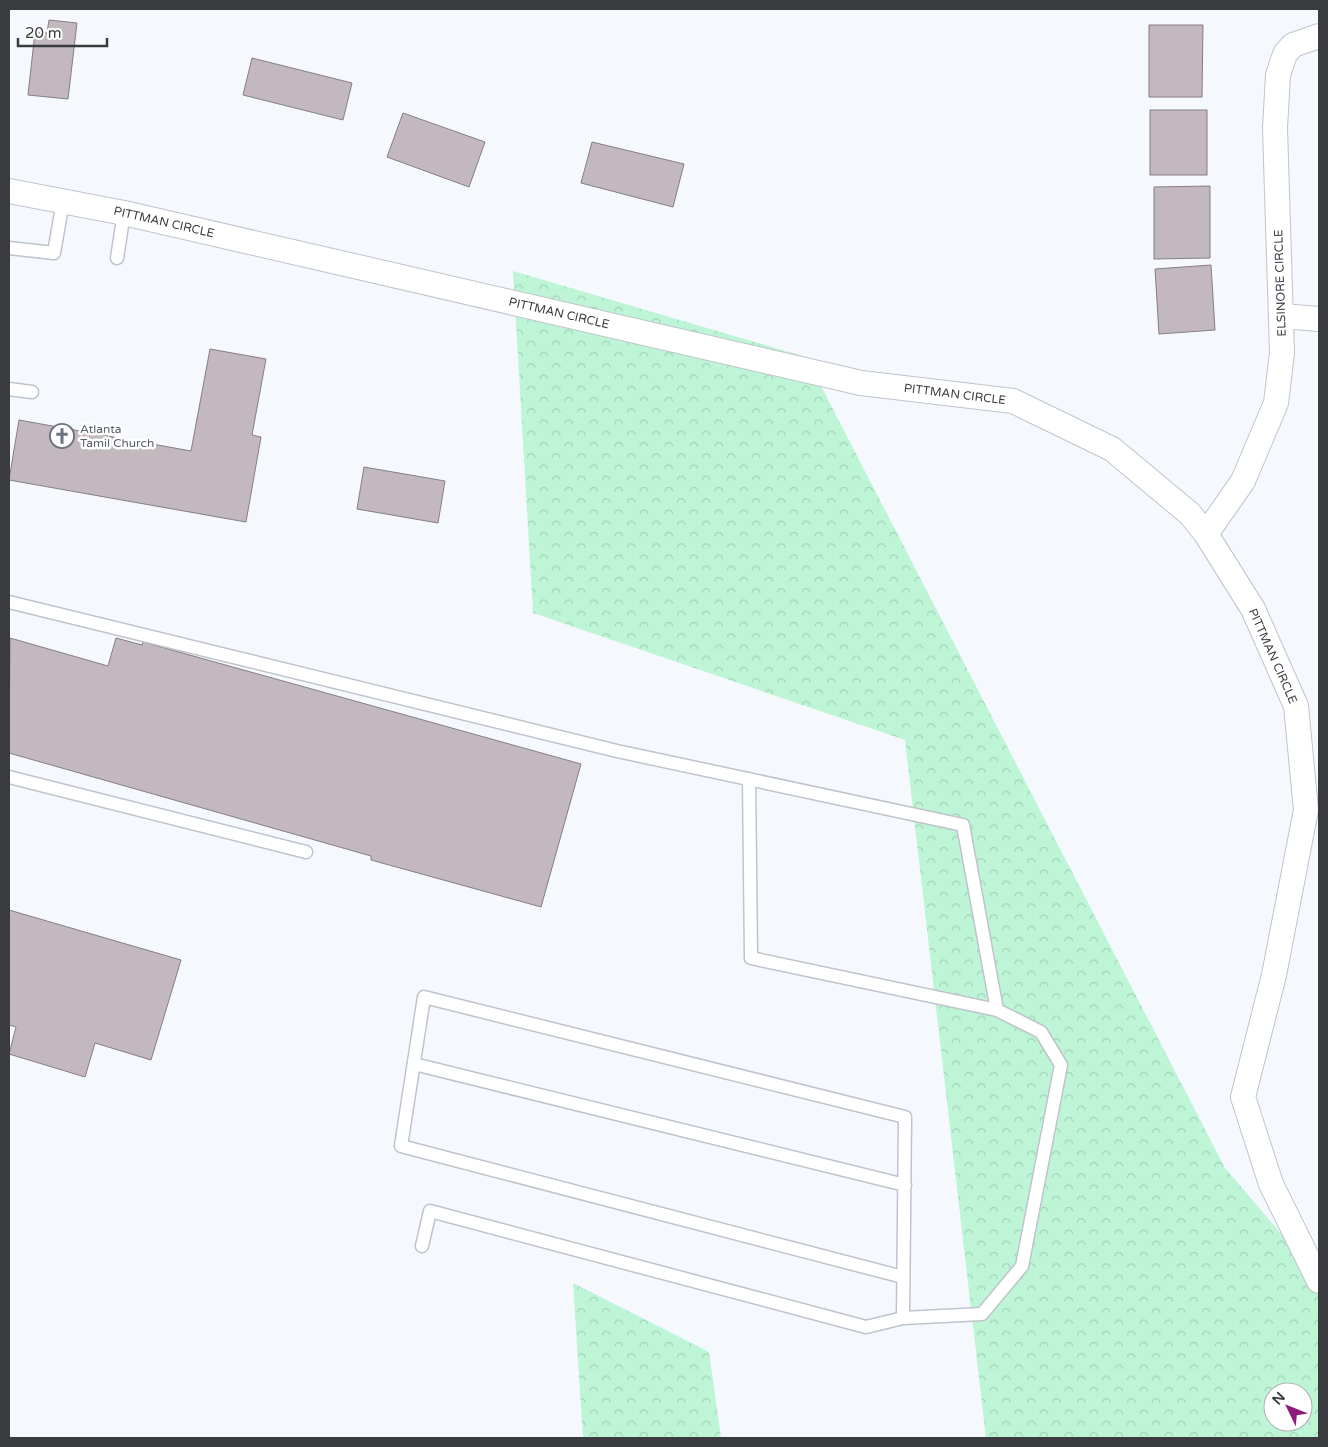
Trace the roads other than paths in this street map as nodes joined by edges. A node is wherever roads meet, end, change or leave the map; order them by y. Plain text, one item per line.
1 (1319, 36) edge
2 (9, 191) edge
3 (63, 201) junction
4 (124, 213) junction
5 (9, 248) edge
6 (117, 258) dead end
7 (1281, 316) junction
8 (1319, 319) edge
9 (9, 389) edge
10 (32, 392) dead end
11 (1206, 534) junction
12 (9, 602) edge
13 (9, 777) edge
14 (749, 779) junction
15 (306, 852) dead end
16 (998, 1010) junction
17 (414, 1064) junction
18 (905, 1185) junction
19 (422, 1246) dead end
20 (903, 1276) junction
21 (1319, 1281) edge
22 (903, 1318) junction

1 - 7 street, ELSINORE CIRCLE
2 - 3 street, PITTMAN CIRCLE
3 - 4 street, PITTMAN CIRCLE
3 - 5 lane
4 - 6 lane
4 - 11 street, PITTMAN CIRCLE
7 - 8 street
7 - 11 street, ELSINORE CIRCLE
9 - 10 lane
11 - 21 street, PITTMAN CIRCLE
12 - 14 lane
13 - 15 lane
14 - 16 lane
14 - 16 lane
16 - 22 lane
17 - 18 lane
17 - 18 lane
17 - 20 lane
18 - 20 lane
19 - 22 lane
20 - 22 lane

